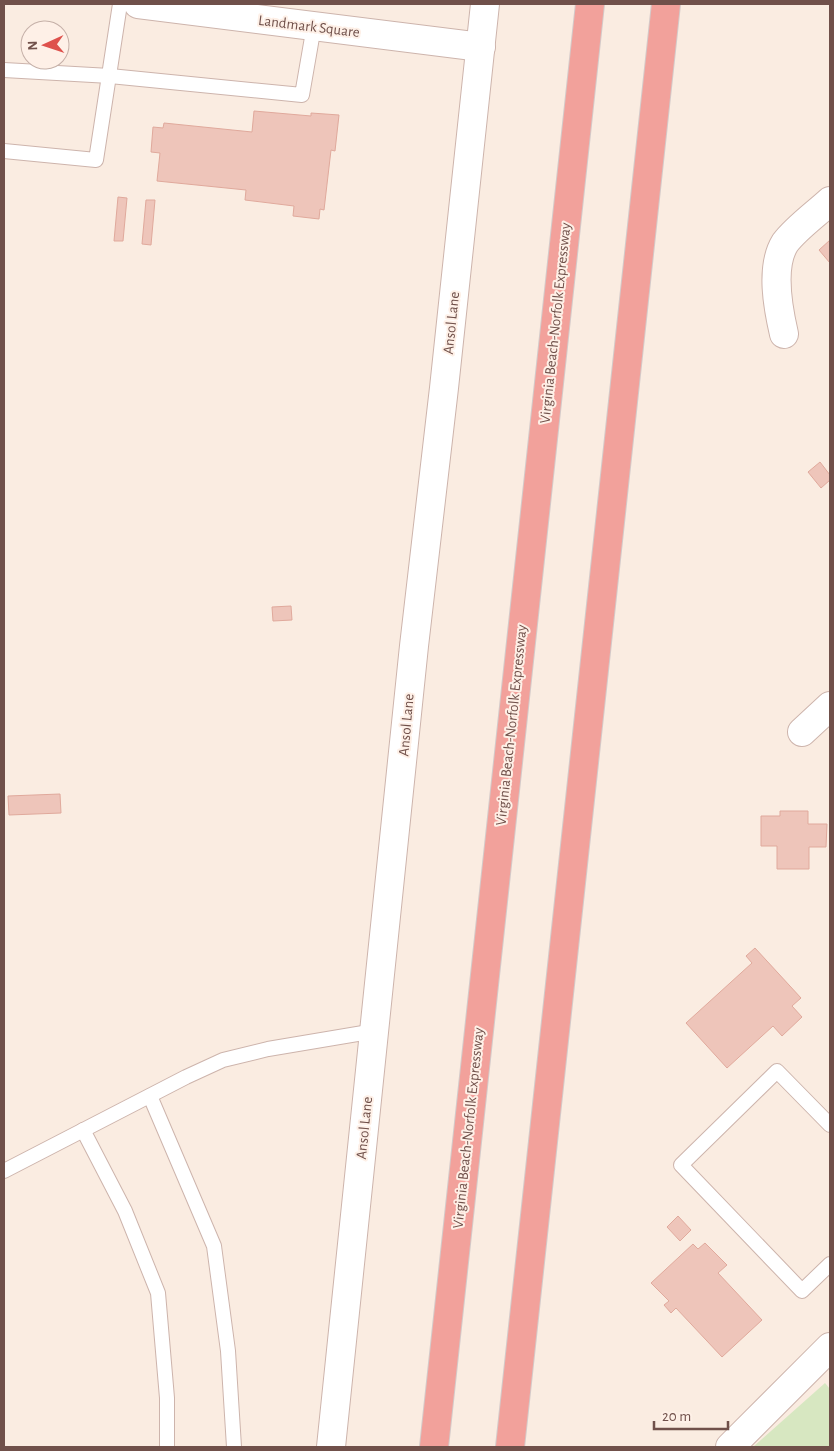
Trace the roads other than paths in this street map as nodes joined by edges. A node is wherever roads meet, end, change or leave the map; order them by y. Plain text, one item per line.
1 (120, 4) edge
2 (138, 4) edge
3 (485, 4) edge
4 (590, 4) edge
5 (666, 4) edge
6 (252, 11) edge
7 (314, 26) junction
8 (480, 47) junction
9 (4, 70) edge
10 (110, 76) junction
11 (4, 151) edge
12 (830, 201) edge
13 (784, 334) dead end
14 (830, 706) edge
15 (802, 732) dead end
16 (375, 1031) junction
17 (150, 1096) junction
18 (830, 1125) edge
19 (84, 1130) junction
20 (4, 1171) edge
21 (830, 1264) edge
22 (830, 1347) edge
23 (167, 1447) edge
24 (234, 1447) edge
25 (331, 1447) edge
26 (434, 1447) edge
27 (510, 1447) edge
28 (730, 1447) edge

1 - 10 lane
2 - 6 street, Landmark Square
3 - 8 street, Ansol Lane
4 - 26 highway, Virginia Beach-Norfolk Expressway
5 - 27 highway
6 - 7 street, Landmark Square
7 - 8 street, Landmark Square
7 - 10 lane
8 - 16 street, Ansol Lane
9 - 10 lane
10 - 11 lane
12 - 13 street
14 - 15 street
16 - 17 lane
16 - 25 street, Ansol Lane
17 - 19 lane
17 - 24 lane
18 - 21 lane
19 - 20 lane
19 - 23 lane
22 - 28 street

